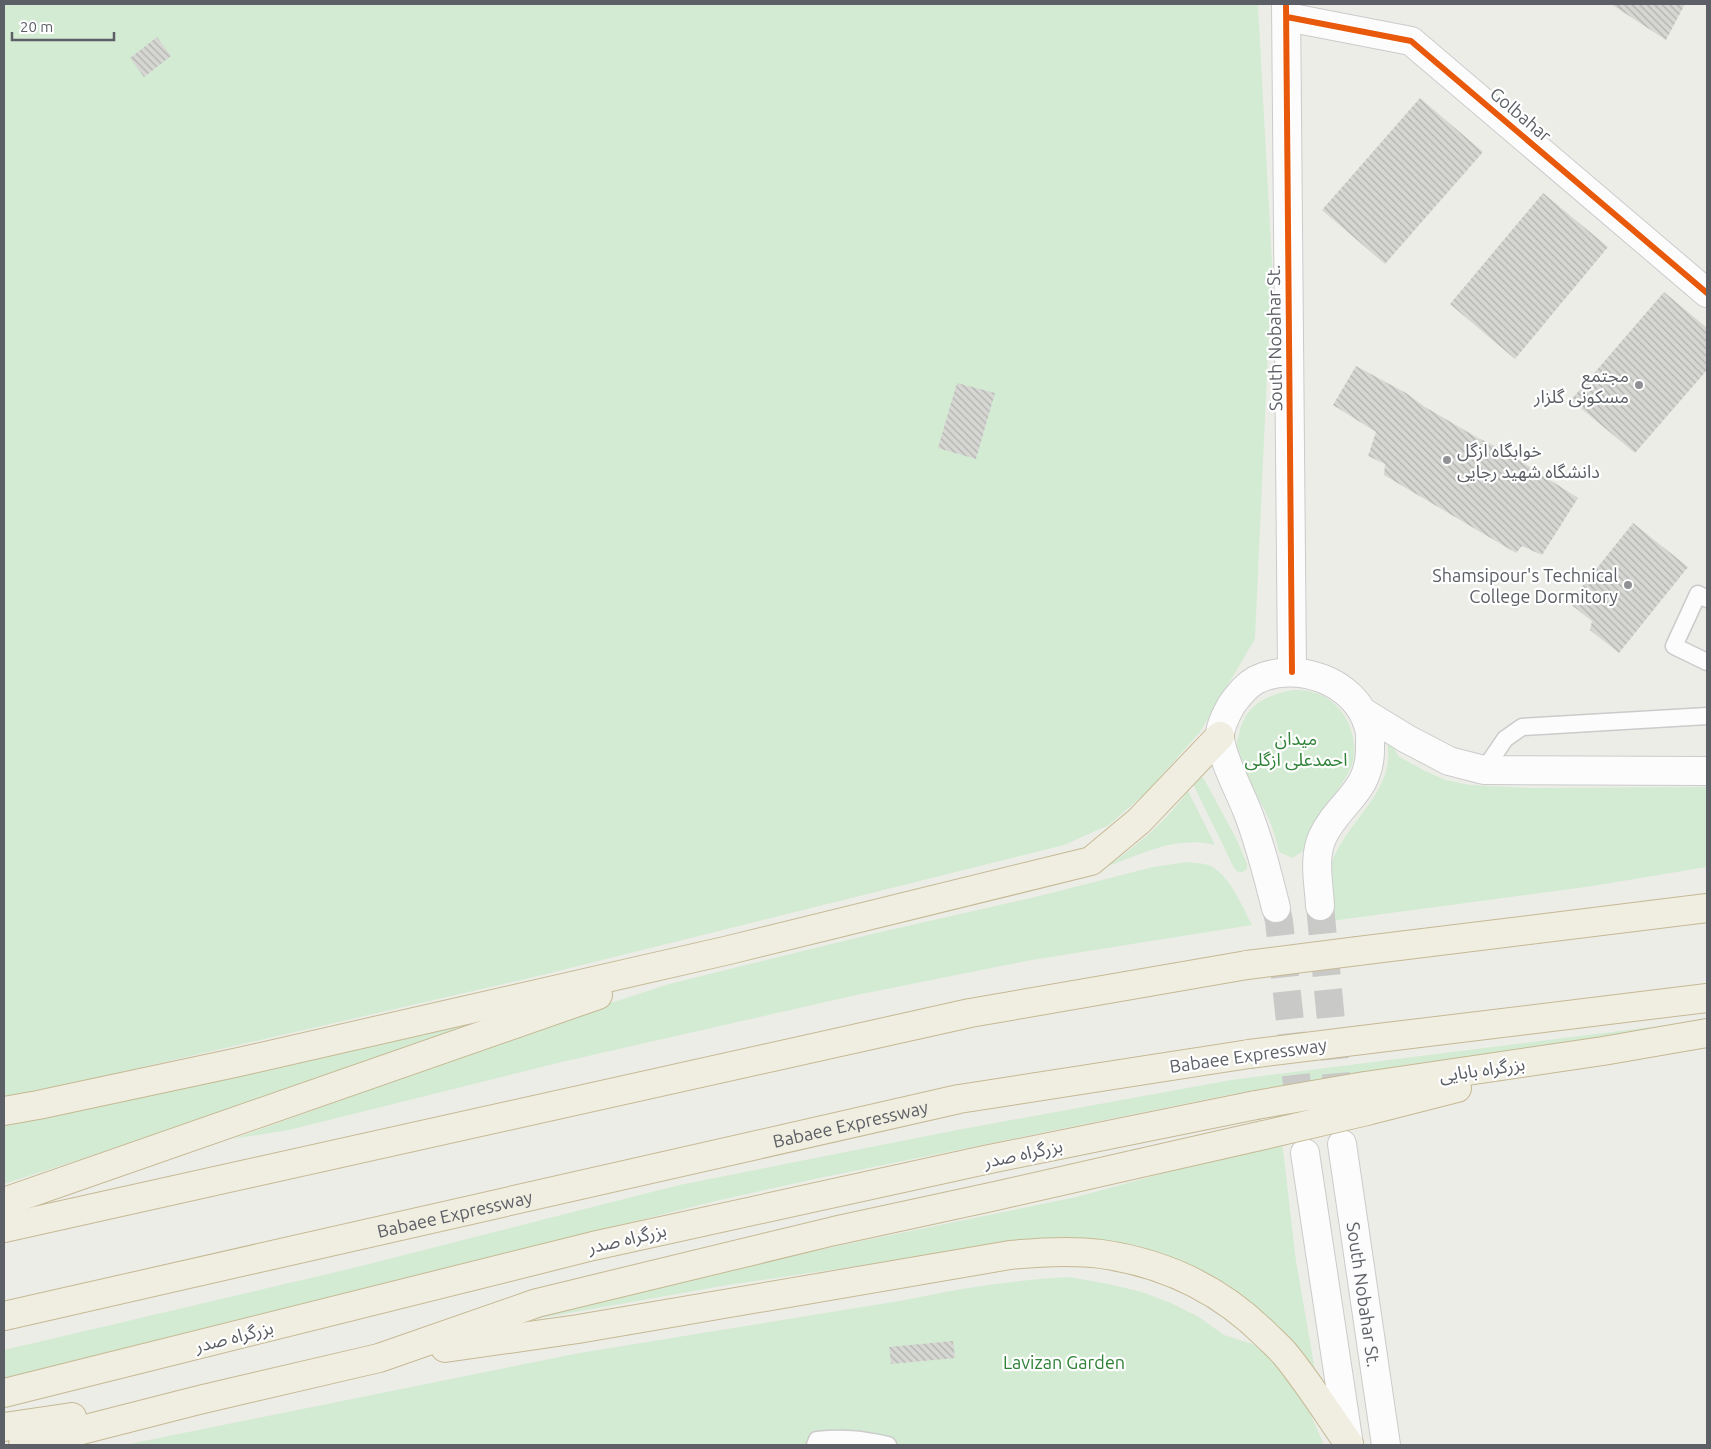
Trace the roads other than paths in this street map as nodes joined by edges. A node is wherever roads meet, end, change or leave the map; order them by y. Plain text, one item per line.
1 (1286, 10) edge
2 (1707, 293) edge
3 (1707, 599) edge
4 (1707, 662) edge
5 (1292, 672) junction
6 (1363, 712) junction
7 (1707, 716) edge
8 (1220, 736) junction
9 (1484, 770) junction
10 (1707, 771) edge
11 (1320, 906) tunnel mouth
12 (1276, 908) tunnel mouth
13 (1707, 908) edge
14 (729, 950) junction
15 (1707, 998) edge
16 (1707, 1032) edge
17 (1366, 1099) junction
18 (4, 1111) edge
19 (1342, 1144) tunnel mouth
20 (1305, 1153) dead end
21 (4, 1202) edge
22 (4, 1228) edge
23 (4, 1316) edge
24 (379, 1358) junction
25 (4, 1393) edge
26 (199, 1400) junction
27 (4, 1426) edge
28 (23, 1445) edge
29 (815, 1445) edge
30 (888, 1445) edge
31 (1349, 1445) edge
32 (1386, 1445) edge

1 - 2 main road, Golbahar
1 - 5 main road, South Nobahar St.
3 - 4 lane
5 - 6 main road
5 - 8 main road
6 - 9 main road
6 - 11 main road
7 - 9 lane
8 - 12 main road
8 - 14 highway
9 - 10 main road
13 - 22 highway, bridge
14 - 18 highway
14 - 21 highway
15 - 23 highway, Babaee Expressway, bridge
16 - 17 highway
17 - 24 highway, bridge
17 - 25 highway, بزرگراه صدر, bridge
19 - 32 main road, South Nobahar St.
20 - 31 main road, South Nobahar St.
24 - 26 highway
24 - 31 highway
26 - 27 highway
26 - 28 highway
29 - 30 lane

